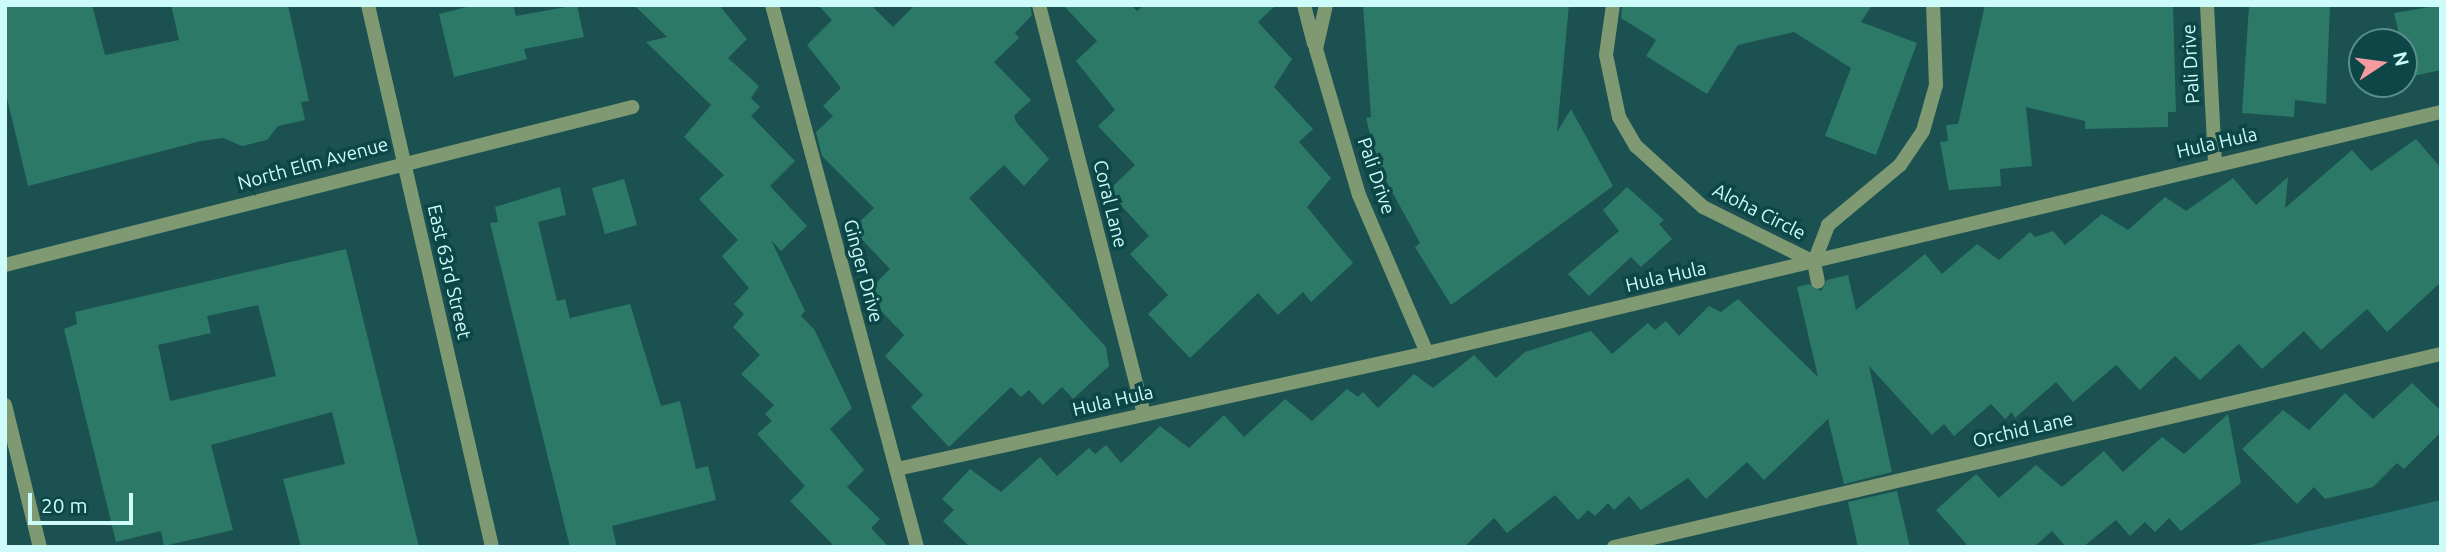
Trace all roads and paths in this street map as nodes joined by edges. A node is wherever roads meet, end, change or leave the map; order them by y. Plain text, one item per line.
1 (368, 5) edge
2 (772, 5) edge
3 (1039, 5) edge
4 (1304, 5) edge
5 (1325, 5) edge
6 (1613, 5) edge
7 (1933, 5) edge
8 (2207, 5) edge
9 (1316, 49) junction
10 (632, 107) dead end
11 (2441, 112) edge
12 (404, 160) junction
13 (2216, 163) junction
14 (1814, 262) junction
15 (5, 265) edge
16 (1818, 282) dead end
17 (1427, 353) junction
18 (2441, 354) edge
19 (5, 405) edge
20 (1144, 413) junction
21 (897, 469) junction
22 (40, 547) edge
23 (492, 547) edge
24 (917, 547) edge
25 (1614, 547) edge

1 - 12 street, East 63rd Street
2 - 21 street, Ginger Drive
3 - 20 street, Coral Lane
4 - 9 street
5 - 9 street, Pali Drive
6 - 14 street, Aloha Circle
7 - 14 street, Aloha Circle
8 - 13 street, Pali Drive
9 - 17 street, Pali Drive
10 - 12 street, North Elm Avenue
11 - 13 street, Hula Hula
12 - 15 street, North Elm Avenue
12 - 23 street, East 63rd Street
13 - 14 street, Hula Hula
14 - 16 street
14 - 17 street, Hula Hula
17 - 20 street, Hula Hula
18 - 25 street, Orchid Lane
19 - 22 street
20 - 21 street, Hula Hula
21 - 24 street, Ginger Drive

